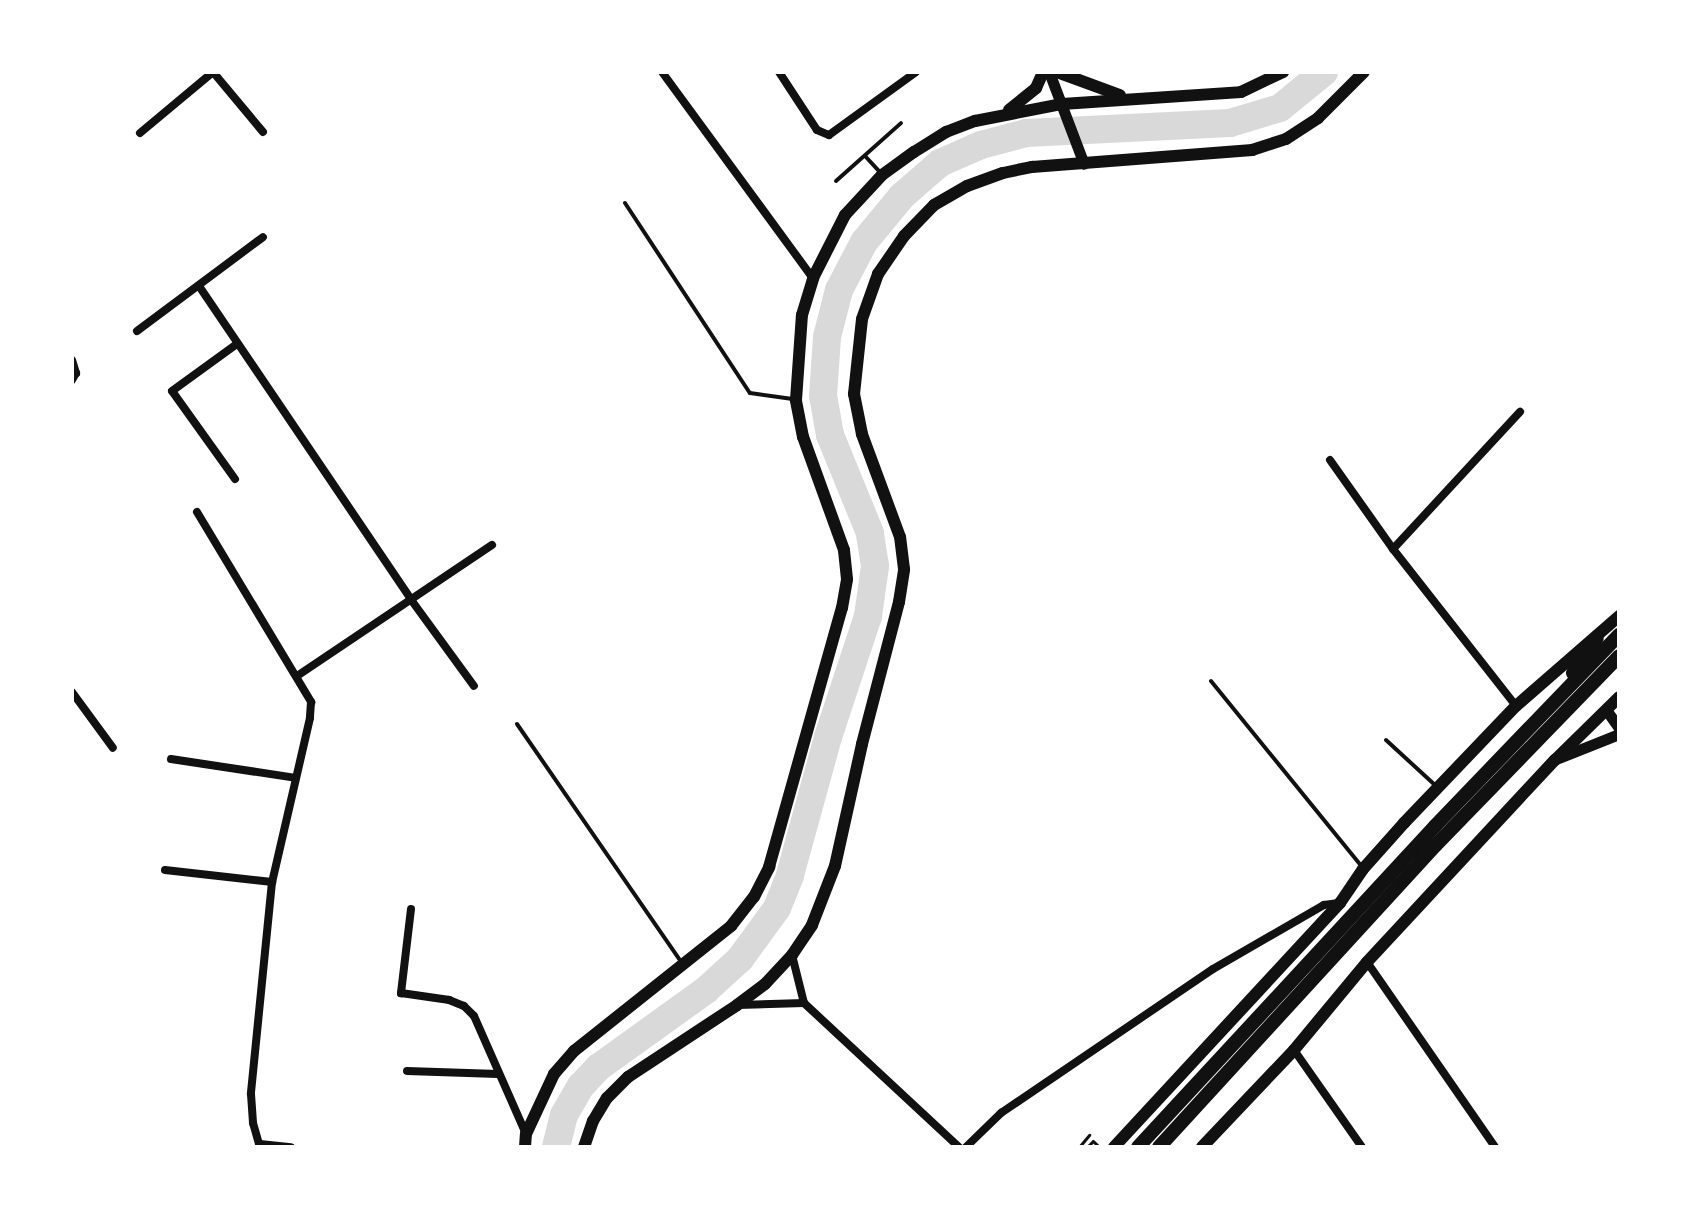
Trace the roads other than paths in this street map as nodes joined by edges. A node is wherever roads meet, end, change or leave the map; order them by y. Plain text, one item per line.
1 (213, 72) edge
2 (662, 72) edge
3 (779, 72) edge
4 (916, 72) edge
5 (1043, 72) edge
6 (1049, 72) edge
7 (1057, 72) edge
8 (1283, 72) edge
9 (1364, 72) edge
10 (1131, 98) junction
11 (1063, 109) junction
12 (1007, 112) junction
13 (901, 123) dead end
14 (263, 132) dead end
15 (140, 133) dead end
16 (864, 156) junction
17 (1082, 160) junction
18 (882, 175) junction
19 (836, 181) dead end
20 (625, 203) dead end
21 (263, 237) dead end
22 (813, 278) junction
23 (199, 286) junction
24 (137, 331) dead end
25 (237, 344) junction
26 (72, 360) edge
27 (72, 380) edge
28 (796, 400) junction
29 (1520, 412) dead end
30 (1330, 460) dead end
31 (235, 479) dead end
32 (197, 512) dead end
33 (492, 545) dead end
34 (1393, 549) junction
35 (412, 601) junction
36 (1619, 616) edge
37 (1619, 635) edge
38 (1597, 638) junction
39 (1619, 656) edge
40 (297, 676) junction
41 (1211, 681) dead end
42 (474, 686) dead end
43 (1619, 697) edge
44 (74, 699) edge
45 (1516, 706) junction
46 (1548, 709) junction
47 (1607, 711) junction
48 (517, 724) dead end
49 (1619, 731) edge
50 (1386, 740) dead end
51 (113, 748) dead end
52 (171, 759) dead end
53 (1555, 760) junction
54 (296, 778) junction
55 (1438, 787) junction
56 (1363, 869) junction
57 (165, 870) dead end
58 (272, 882) junction
59 (1340, 903) junction
60 (411, 909) dead end
61 (792, 955) junction
62 (1367, 962) junction
63 (683, 965) junction
64 (804, 1003) junction
65 (737, 1005) junction
66 (1294, 1050) junction
67 (407, 1071) dead end
68 (498, 1074) junction
69 (526, 1140) edge
70 (260, 1146) edge
71 (291, 1147) edge
72 (584, 1147) edge
73 (959, 1147) edge
74 (966, 1147) edge
75 (1114, 1147) edge
76 (1138, 1147) edge
77 (1159, 1147) edge
78 (1202, 1147) edge
79 (1362, 1147) edge
80 (1495, 1147) edge

1 - 14 street
1 - 15 street
2 - 22 street
3 - 4 street
5 - 12 main road
6 - 11 street
7 - 10 main road
8 - 10 main road
9 - 17 main road
10 - 11 main road
11 - 12 main road
11 - 17 street
12 - 18 main road
13 - 16 lane
16 - 18 lane
16 - 19 lane
17 - 61 main road
18 - 22 main road
20 - 28 lane
21 - 23 street
22 - 28 main road
23 - 24 street
23 - 25 street
25 - 31 street
25 - 35 street
26 - 27 street
28 - 63 main road
29 - 34 street
30 - 34 street
32 - 40 street
33 - 35 street
34 - 45 street
35 - 40 street
35 - 42 street
36 - 38 main road
37 - 46 highway
38 - 45 main road
38 - 46 highway
39 - 77 highway
40 - 54 street
41 - 56 lane
43 - 47 main road
44 - 51 street
45 - 55 main road
46 - 76 highway
47 - 49 street
47 - 53 main road
48 - 63 lane
49 - 53 street
50 - 55 lane
52 - 54 street
53 - 62 main road
54 - 58 street
55 - 56 main road
56 - 59 main road
57 - 58 street
58 - 70 street
59 - 74 street
59 - 75 main road
60 - 68 street
61 - 64 street
61 - 65 main road
62 - 66 main road
62 - 80 street
63 - 69 main road
64 - 65 street
64 - 73 street
65 - 72 main road
66 - 78 main road
66 - 79 street
67 - 68 street
68 - 69 street
70 - 71 street

